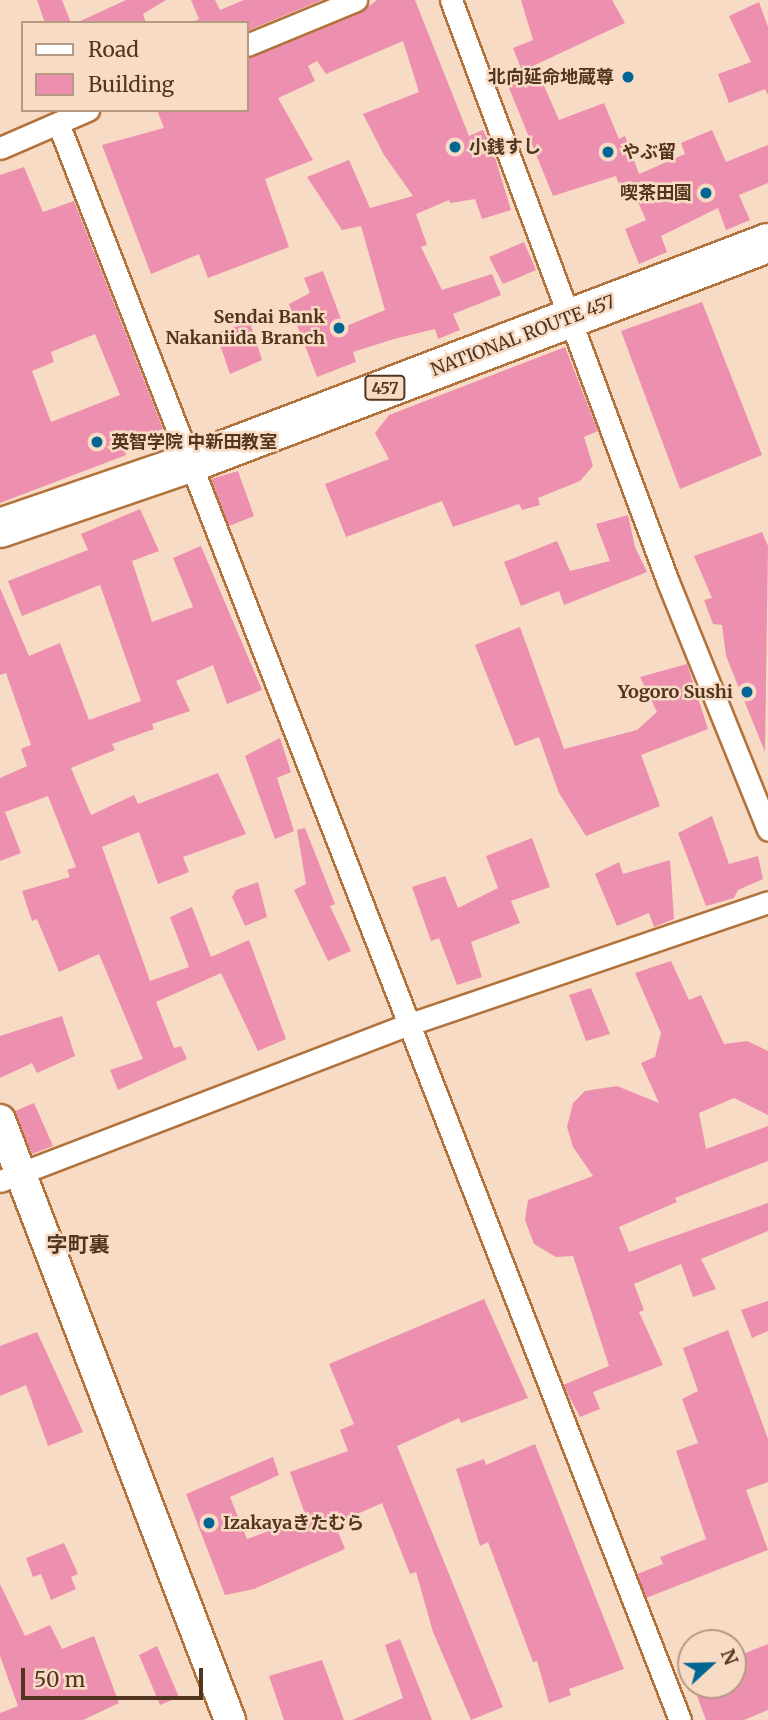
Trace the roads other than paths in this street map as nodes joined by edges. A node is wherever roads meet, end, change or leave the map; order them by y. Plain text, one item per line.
1 (356, 0) edge
2 (451, 0) edge
3 (248, 45) edge
4 (83, 112) edge
5 (58, 123) junction
6 (0, 148) edge
7 (768, 243) edge
8 (569, 318) junction
9 (190, 463) junction
10 (0, 527) edge
11 (768, 830) edge
12 (768, 902) edge
13 (407, 1026) junction
14 (0, 1120) edge
15 (10, 1177) edge
16 (230, 1720) edge
17 (680, 1720) edge

1 - 3 street
2 - 8 street
4 - 5 street
5 - 6 street
5 - 9 street
7 - 8 highway, NATIONAL ROUTE 457 / 457
8 - 9 highway, NATIONAL ROUTE 457 / 457
8 - 11 street
9 - 10 highway, NATIONAL ROUTE 457 / 457
9 - 13 street
12 - 13 street
13 - 15 street
13 - 17 street
14 - 15 street
15 - 16 street

